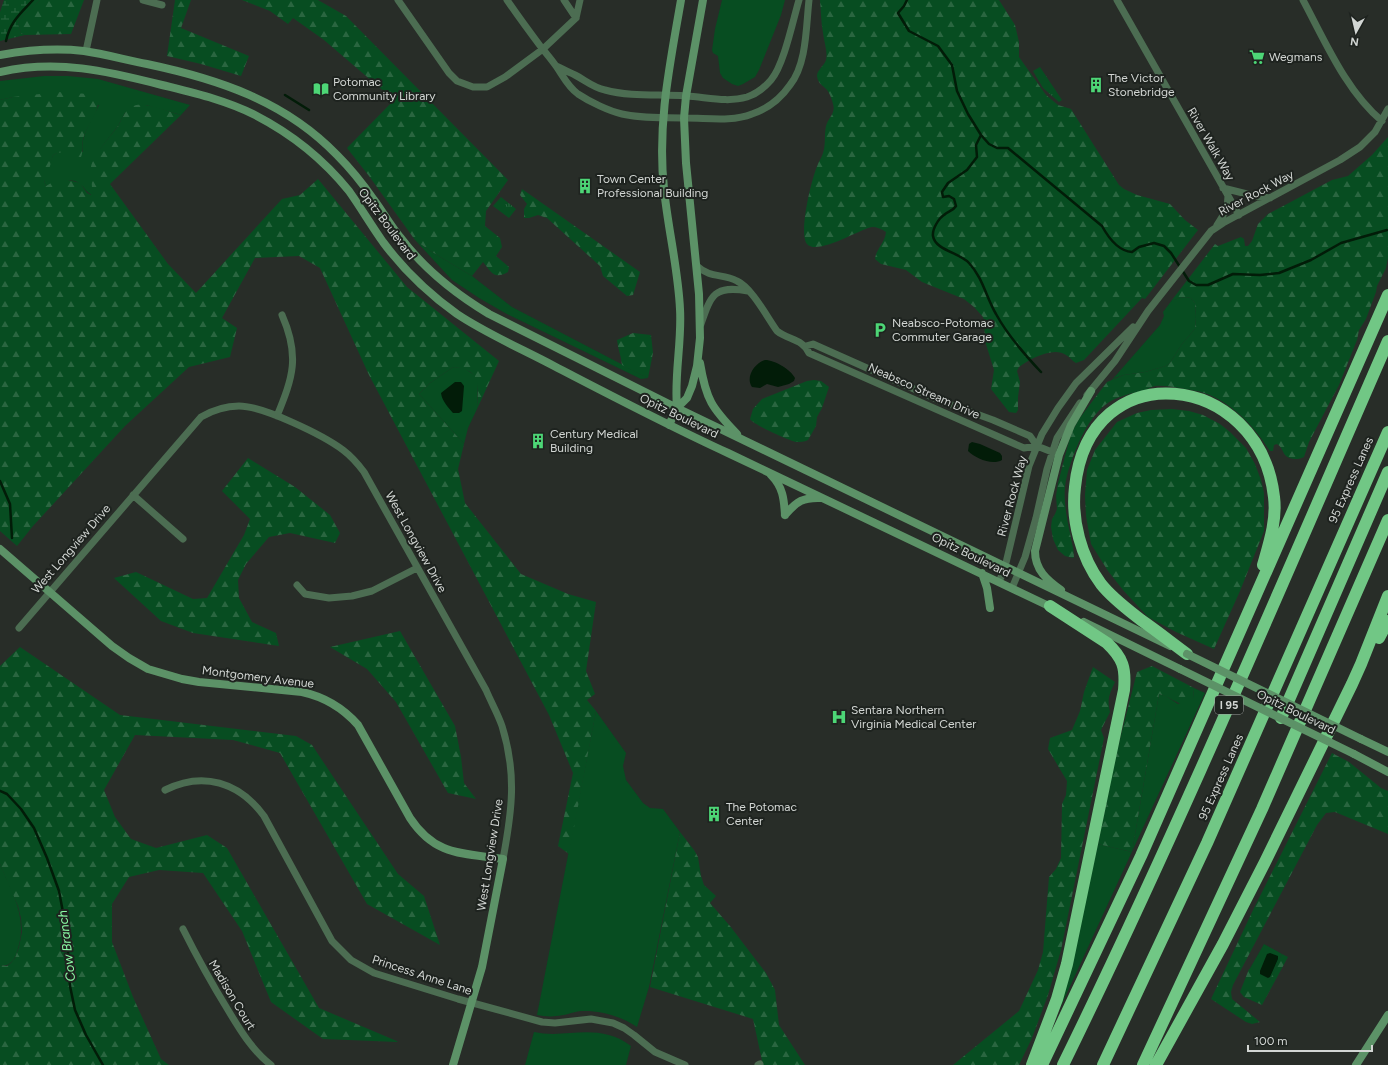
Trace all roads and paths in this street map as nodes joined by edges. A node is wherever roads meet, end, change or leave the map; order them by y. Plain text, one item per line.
1 (97, 0) edge
2 (143, 0) edge
3 (398, 0) edge
4 (507, 0) edge
5 (564, 0) edge
6 (580, 0) edge
7 (681, 0) edge
8 (703, 0) edge
9 (799, 0) edge
10 (809, 0) edge
11 (1117, 0) edge
12 (1303, 0) edge
13 (162, 5) dead end
14 (576, 18) junction
15 (543, 49) junction
16 (86, 51) junction
17 (0, 55) edge
18 (556, 66) junction
19 (0, 72) edge
20 (665, 95) junction
21 (686, 96) junction
22 (1388, 109) edge
23 (663, 118) junction
24 (684, 118) junction
25 (1382, 121) junction
26 (1223, 188) junction
27 (1228, 196) junction
28 (1270, 198) junction
29 (1239, 215) junction
30 (1213, 229) junction
31 (697, 266) junction
32 (748, 291) junction
33 (1388, 294) edge
34 (1148, 311) junction
35 (282, 315) dead end
36 (701, 324) junction
37 (1388, 342) edge
38 (806, 346) junction
39 (699, 353) junction
40 (1091, 391) junction
41 (677, 408) junction
42 (277, 416) junction
43 (669, 425) junction
44 (1388, 432) edge
45 (740, 438) junction
46 (1037, 446) junction
47 (1052, 452) junction
48 (762, 469) junction
49 (1388, 472) edge
50 (133, 495) junction
51 (826, 498) junction
52 (1388, 520) edge
53 (183, 539) dead end
54 (0, 549) edge
55 (1005, 567) junction
56 (417, 568) junction
57 (982, 573) junction
58 (1019, 574) junction
59 (999, 582) junction
60 (297, 585) dead end
61 (1012, 588) junction
62 (50, 592) junction
63 (1388, 596) edge
64 (1076, 602) junction
65 (1050, 606) junction
66 (990, 608) dead end
67 (1246, 618) junction
68 (1388, 621) edge
69 (18, 628) dead end
70 (1187, 654) junction
71 (1352, 684) junction
72 (1288, 703) junction
73 (1281, 718) junction
74 (1388, 752) edge
75 (1388, 772) edge
76 (164, 790) dead end
77 (503, 859) junction
78 (182, 930) dead end
79 (472, 1002) junction
80 (1388, 1015) edge
81 (271, 1065) edge
82 (453, 1065) edge
83 (685, 1065) edge
84 (1032, 1065) edge
85 (1042, 1065) edge
86 (1063, 1065) edge
87 (1103, 1065) edge
88 (1143, 1065) edge
89 (1156, 1065) edge
90 (1356, 1065) edge

1 - 16 street
2 - 13 street
3 - 15 street
4 - 15 street
5 - 14 street
6 - 14 street
7 - 20 main road
8 - 21 main road
9 - 21 street
10 - 24 street
11 - 26 street, River Walk Way
12 - 25 street
14 - 15 street
15 - 18 street
16 - 17 main road, Opitz Boulevard
16 - 41 main road, Opitz Boulevard
18 - 20 street
18 - 23 street
19 - 43 main road, Opitz Boulevard
20 - 21 street
20 - 23 main road
21 - 24 main road
22 - 25 street, River Rock Way
23 - 24 street
23 - 41 main road
24 - 31 main road
25 - 28 street, River Rock Way
26 - 27 street, River Walk Way
26 - 28 street
27 - 29 street, River Walk Way
27 - 30 street
28 - 29 street, River Rock Way
29 - 30 street, River Rock Way
30 - 34 street, River Rock Way
31 - 32 street, Neabsco Stream Drive
31 - 36 main road
32 - 36 street
32 - 38 street, Neabsco Stream Drive
33 - 67 highway
34 - 40 street, River Rock Way
34 - 46 street, River Rock Way
35 - 42 street
36 - 39 main road
37 - 86 highway, I 95
38 - 46 street, Neabsco Stream Drive
38 - 46 street, Neabsco Stream Drive
39 - 41 main road
39 - 45 main road
40 - 47 street, River Rock Way
40 - 64 main road
41 - 43 main road
41 - 45 main road, Opitz Boulevard
42 - 50 street, West Longview Drive
42 - 56 street, West Longview Drive
43 - 48 main road, Opitz Boulevard
44 - 87 highway, 95 Express Lanes
45 - 55 main road, Opitz Boulevard
46 - 47 street, Neabsco Stream Drive
46 - 55 street, River Rock Way
47 - 58 street, River Rock Way
48 - 51 main road, Opitz Boulevard
48 - 51 main road
49 - 72 highway
50 - 53 street
50 - 62 street, West Longview Drive
51 - 57 main road, Opitz Boulevard
52 - 88 highway
54 - 62 main road, Montgomery Avenue
55 - 58 main road, Opitz Boulevard
55 - 59 street, River Rock Way
56 - 60 street
56 - 77 street, West Longview Drive
57 - 59 main road, Opitz Boulevard
57 - 66 main road
58 - 61 street, River Rock Way
58 - 64 main road, Opitz Boulevard
59 - 61 main road, Opitz Boulevard
61 - 65 main road, Opitz Boulevard
62 - 69 street, West Longview Drive
62 - 77 main road, Montgomery Avenue
63 - 71 highway
64 - 70 main road, Opitz Boulevard
65 - 73 main road, Opitz Boulevard, bridge
65 - 84 highway
67 - 70 highway
67 - 85 highway
68 - 71 highway
70 - 72 main road, Opitz Boulevard, bridge
71 - 89 highway
72 - 73 highway
72 - 74 main road, Opitz Boulevard, bridge
73 - 75 main road, Opitz Boulevard, bridge
76 - 79 street, Princess Anne Lane
77 - 79 main road, West Longview Drive
78 - 81 street, Madison Court
79 - 82 main road, West Longview Drive
79 - 83 street, Princess Anne Lane
80 - 90 main road

